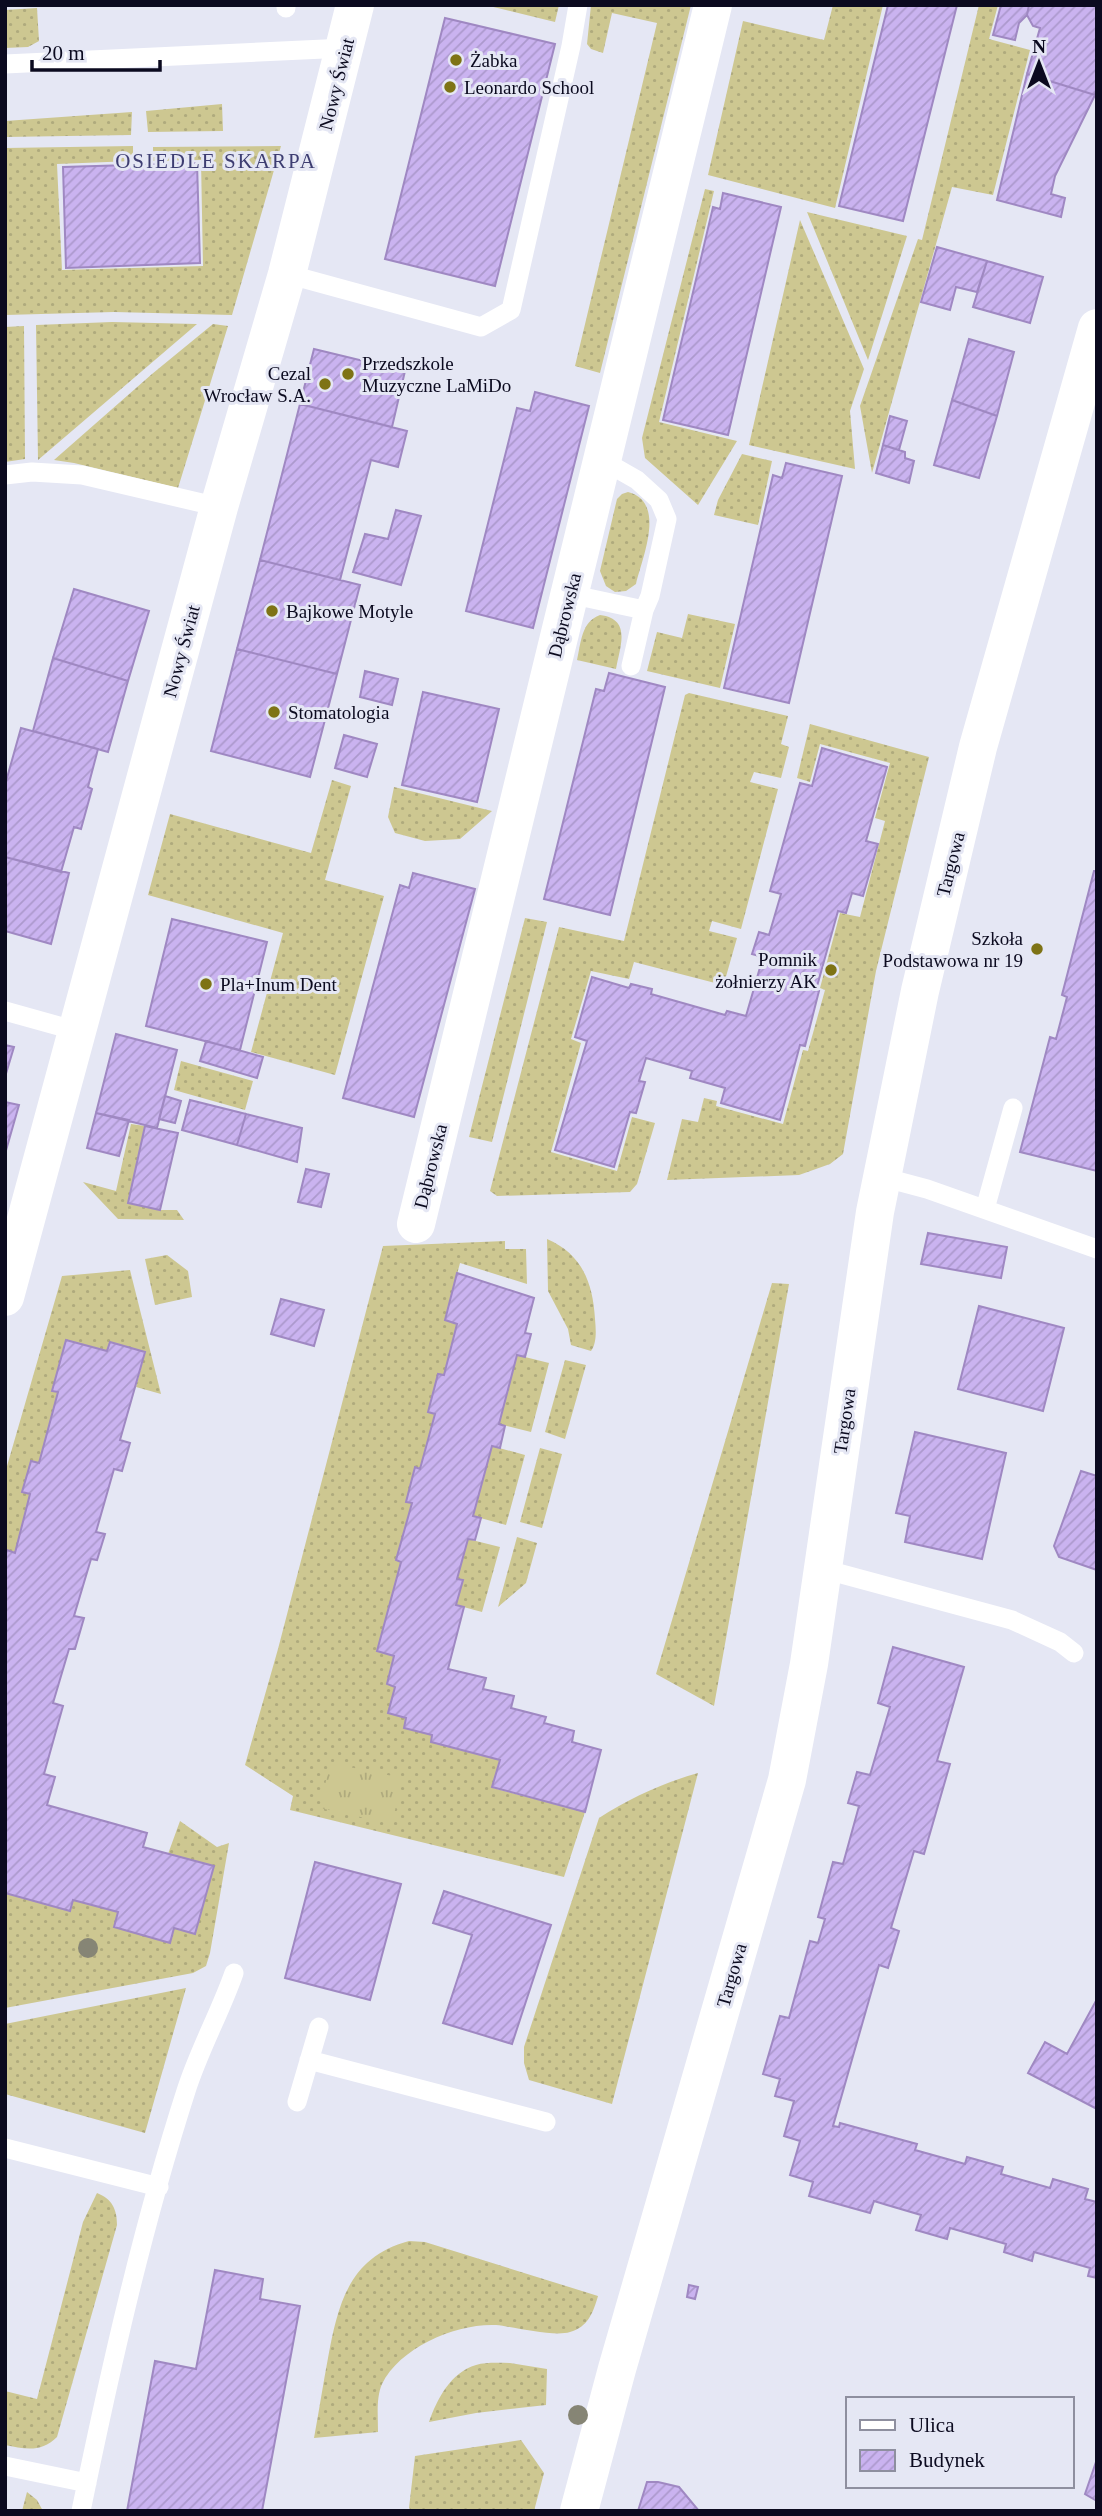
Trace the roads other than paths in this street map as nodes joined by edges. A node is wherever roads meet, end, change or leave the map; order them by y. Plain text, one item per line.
1 (355, 5) edge
2 (578, 5) edge
3 (713, 5) edge
4 (346, 48) junction
5 (5, 64) edge
6 (287, 274) junction
7 (1097, 328) edge
8 (602, 460) junction
9 (5, 475) edge
10 (219, 508) junction
11 (569, 594) junction
12 (644, 610) junction
13 (631, 666) dead end
14 (5, 1011) edge
15 (77, 1031) junction
16 (1013, 1108) dead end
17 (881, 1177) junction
18 (985, 1209) junction
19 (416, 1224) dead end
20 (1097, 1249) edge
21 (5, 1297) edge
22 (822, 1569) junction
23 (1074, 1653) dead end
24 (234, 1973) dead end
25 (319, 2027) dead end
26 (309, 2060) junction
27 (297, 2102) dead end
28 (547, 2122) dead end
29 (5, 2148) edge
30 (159, 2187) junction
31 (5, 2466) edge
32 (87, 2483) junction
33 (81, 2511) edge
34 (579, 2511) edge

1 - 4 street, Nowy Świat
2 - 6 lane
3 - 8 street, Dąbrowska
4 - 5 lane
4 - 6 street, Nowy Świat
6 - 10 street, Nowy Świat
7 - 17 street, Targowa
8 - 11 street, Dąbrowska
8 - 12 lane
9 - 10 lane
10 - 15 street, Nowy Świat
11 - 12 lane
11 - 19 street, Dąbrowska
12 - 13 lane
14 - 15 lane
15 - 21 street, Nowy Świat
16 - 18 lane
17 - 18 lane
17 - 22 street, Targowa
18 - 20 lane
22 - 23 lane
22 - 34 street, Targowa
24 - 30 lane
25 - 26 lane
26 - 27 lane
26 - 28 lane
29 - 30 lane
30 - 32 lane
31 - 32 lane
32 - 33 lane

